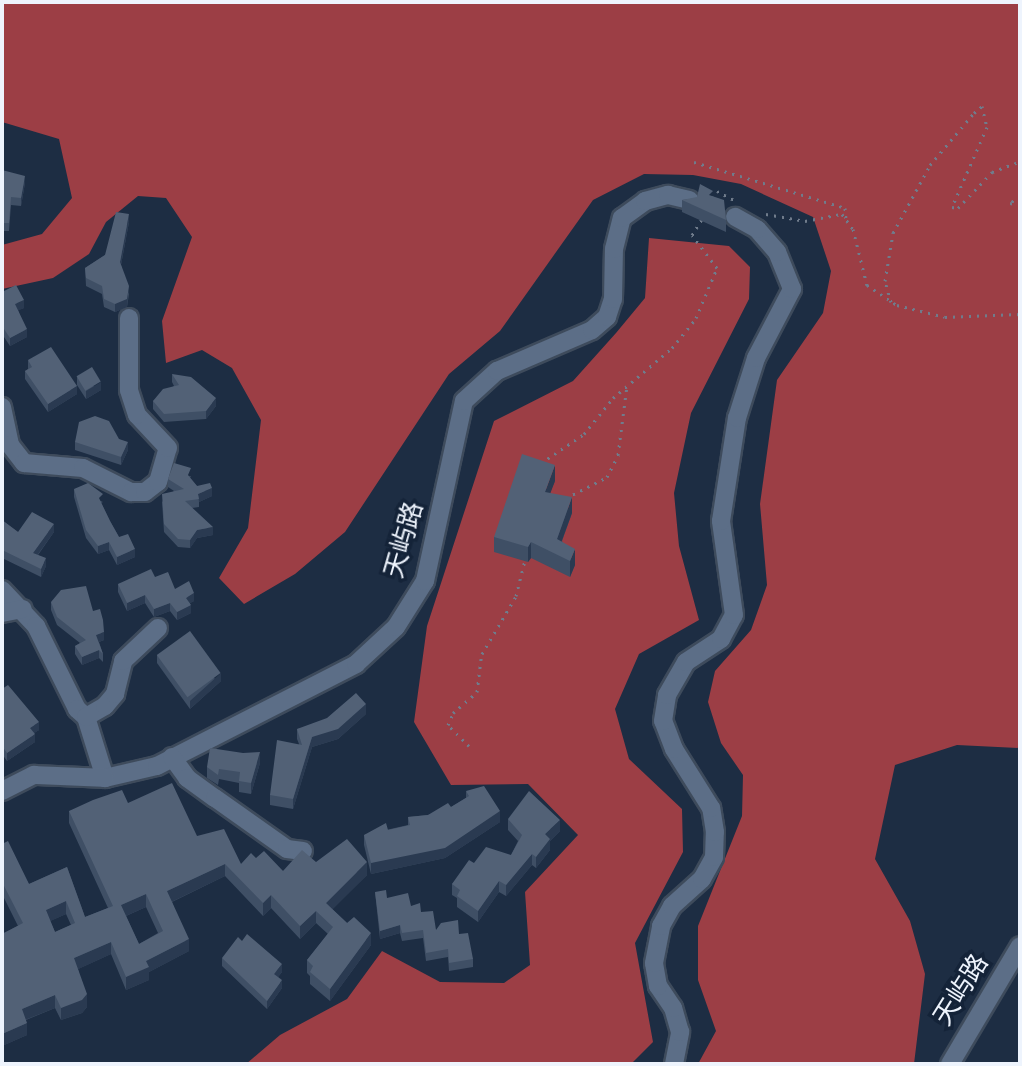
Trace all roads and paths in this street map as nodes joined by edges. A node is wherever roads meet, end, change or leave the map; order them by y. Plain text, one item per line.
1 (1020, 161) edge
2 (694, 162) dead end
3 (1020, 196) edge
4 (713, 199) edge
5 (689, 200) edge
6 (1020, 205) edge
7 (736, 210) joint
8 (759, 213) dead end
9 (703, 216) edge
10 (846, 219) junction
11 (891, 302) junction
12 (1020, 314) edge
13 (129, 318) dead end
14 (629, 383) junction
15 (2, 407) edge
16 (537, 464) edge
17 (560, 505) edge
18 (515, 556) edge
19 (2, 590) edge
20 (23, 609) junction
21 (2, 613) edge
22 (158, 628) dead end
23 (86, 717) junction
24 (469, 746) dead end
25 (172, 757) junction
26 (105, 778) junction
27 (2, 791) edge
28 (303, 851) edge
29 (1020, 946) edge
30 (674, 1064) edge
31 (950, 1064) edge

1 - 11 path
2 - 10 path
3 - 6 path
4 - 7 path
5 - 25 street, 天屿路
7 - 30 street
8 - 10 path
9 - 14 path, bridge
10 - 11 path
11 - 12 path
13 - 15 street
14 - 16 path
14 - 17 path
18 - 24 path
19 - 20 street
20 - 21 street
20 - 23 street
22 - 23 street
23 - 26 street
25 - 26 street, 天屿路
25 - 28 street
26 - 27 street, 天屿路
29 - 31 street, 天屿路

